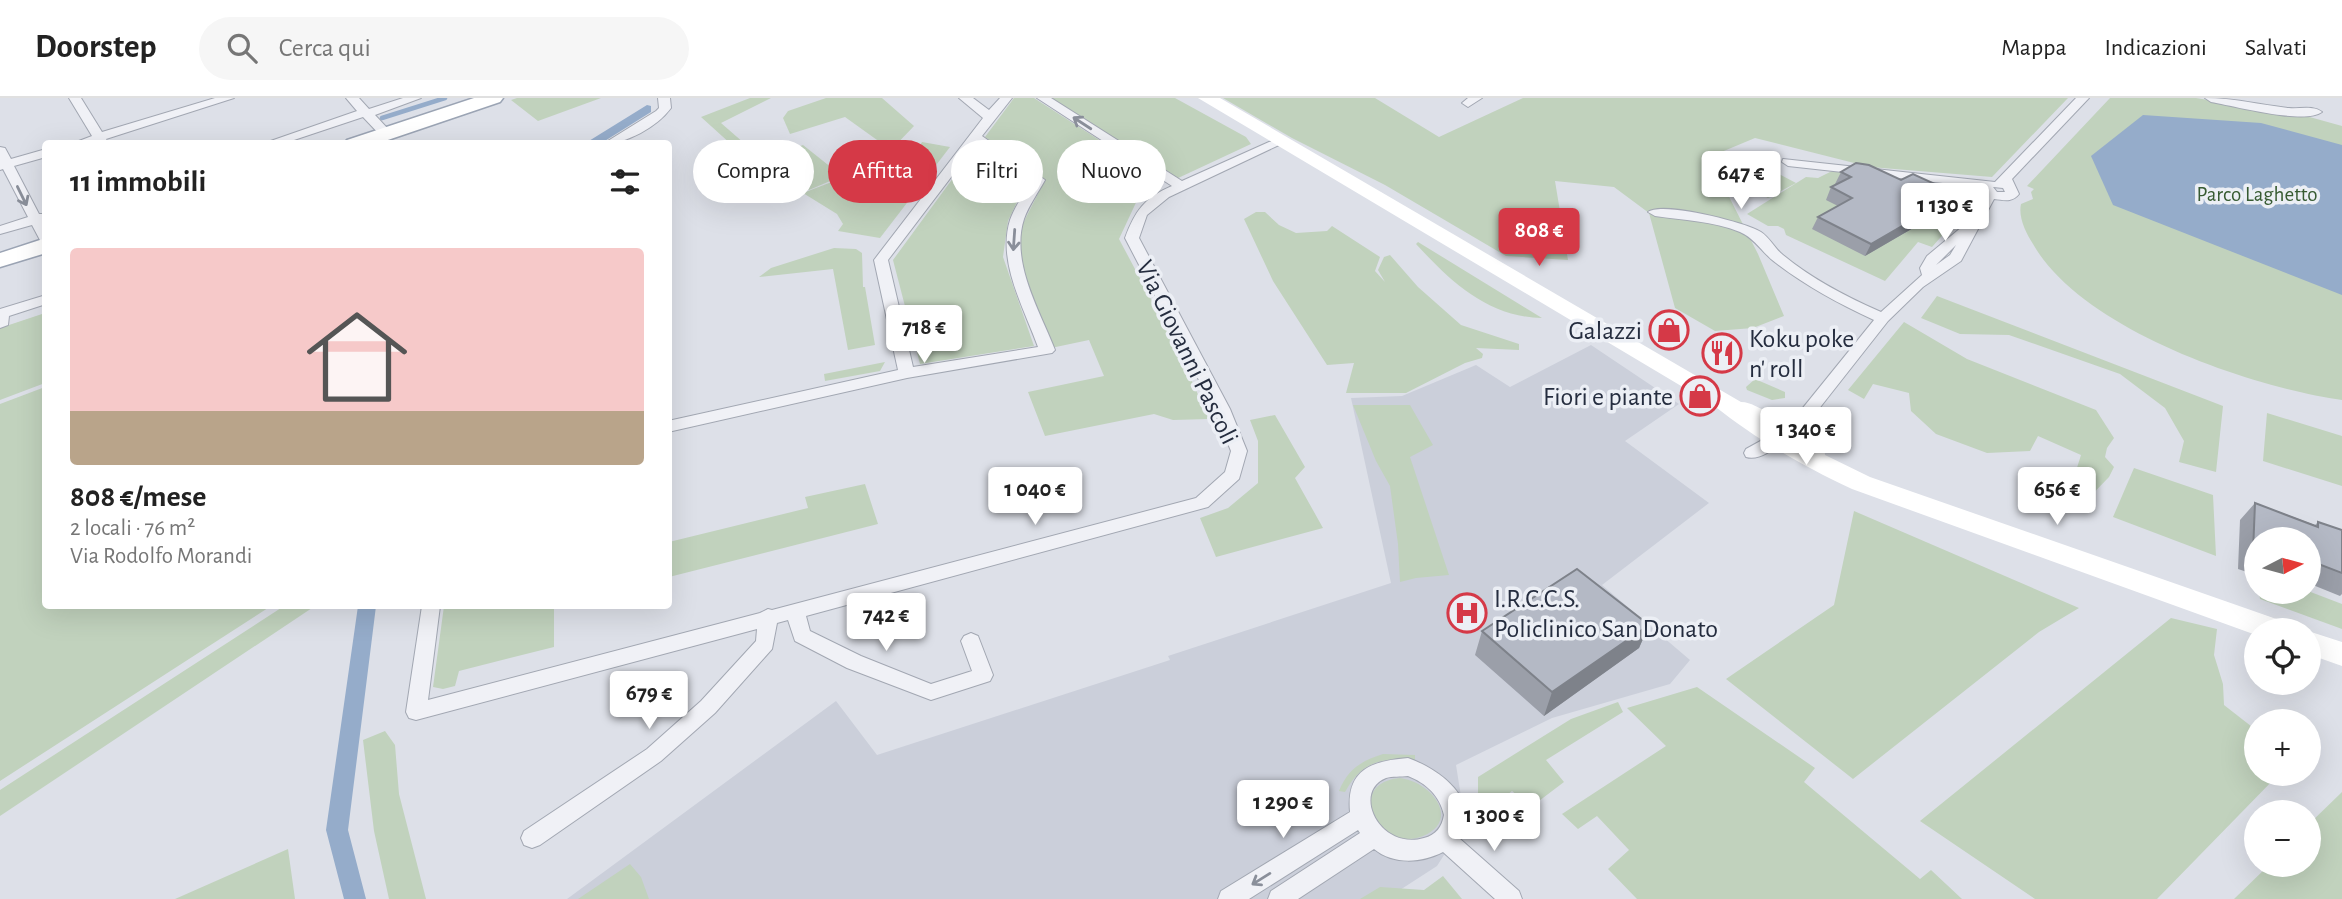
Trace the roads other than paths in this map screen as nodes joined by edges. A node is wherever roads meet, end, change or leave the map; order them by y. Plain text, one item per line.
1 (75, 98) edge
2 (180, 98) edge
3 (228, 98) edge
4 (352, 98) edge
5 (415, 98) edge
6 (493, 98) edge
7 (664, 98) edge
8 (965, 98) edge
9 (1043, 98) edge
10 (1193, 98) edge
11 (1199, 98) edge
12 (1207, 98) edge
13 (2083, 98) edge
14 (2211, 98) edge
15 (994, 107) edge
16 (188, 110) junction
17 (2316, 112) dead end
18 (366, 113) junction
19 (385, 133) junction
20 (976, 137) junction
21 (101, 140) edge
22 (281, 140) edge
23 (365, 140) edge
24 (616, 140) edge
25 (1273, 145) junction
26 (0, 151) edge
27 (42, 154) edge
28 (1788, 162) dead end
29 (3, 165) edge
30 (1325, 168) junction
31 (1181, 186) junction
32 (1996, 190) junction
33 (1655, 212) dead end
34 (40, 217) edge
35 (0, 230) edge
36 (42, 246) edge
37 (0, 260) edge
38 (42, 300) edge
39 (1887, 314) junction
40 (0, 323) edge
41 (907, 373) junction
42 (1725, 401) joint
43 (672, 426) edge
44 (1792, 432) junction
45 (1752, 453) dead end
46 (431, 609) edge
47 (796, 609) junction
48 (768, 616) junction
49 (2244, 619) edge
50 (971, 641) dead end
51 (2321, 647) edge
52 (2342, 654) edge
53 (1366, 826) junction
54 (531, 838) dead end
55 (1444, 839) junction
56 (1229, 899) edge
57 (1279, 899) edge
58 (1511, 899) edge

1 - 21 street
2 - 16 street
3 - 16 street
4 - 18 street
5 - 18 street
6 - 19 main road
7 - 24 street
8 - 15 street
31 -> 9 street
10 - 25 street
11 - 25 street
12 - 30 street
13 - 32 street
14 - 17 street
15 - 20 street
16 - 21 street
18 - 19 street
18 - 22 street
19 - 23 main road
20 - 41 street
20 -> 41 street
25 - 30 street
25 - 31 street, Via Giovanni Pascoli
26 - 29 street
27 - 29 street
28 - 32 street
29 -> 34 street
30 - 42 street
31 - 47 street, Via Giovanni Pascoli
32 - 39 street
33 - 39 street
34 - 35 street
36 - 37 main road
38 - 40 street
39 - 44 street
41 - 43 street
42 - 44 street
44 - 45 street
44 - 49 street
46 - 48 street, Via Giovanni Pascoli
47 - 48 street, Via Giovanni Pascoli
47 - 50 street
48 - 54 street
51 - 52 street
53 - 55 street
53 - 55 street
53 -> 56 street
53 - 57 street
55 - 58 street

